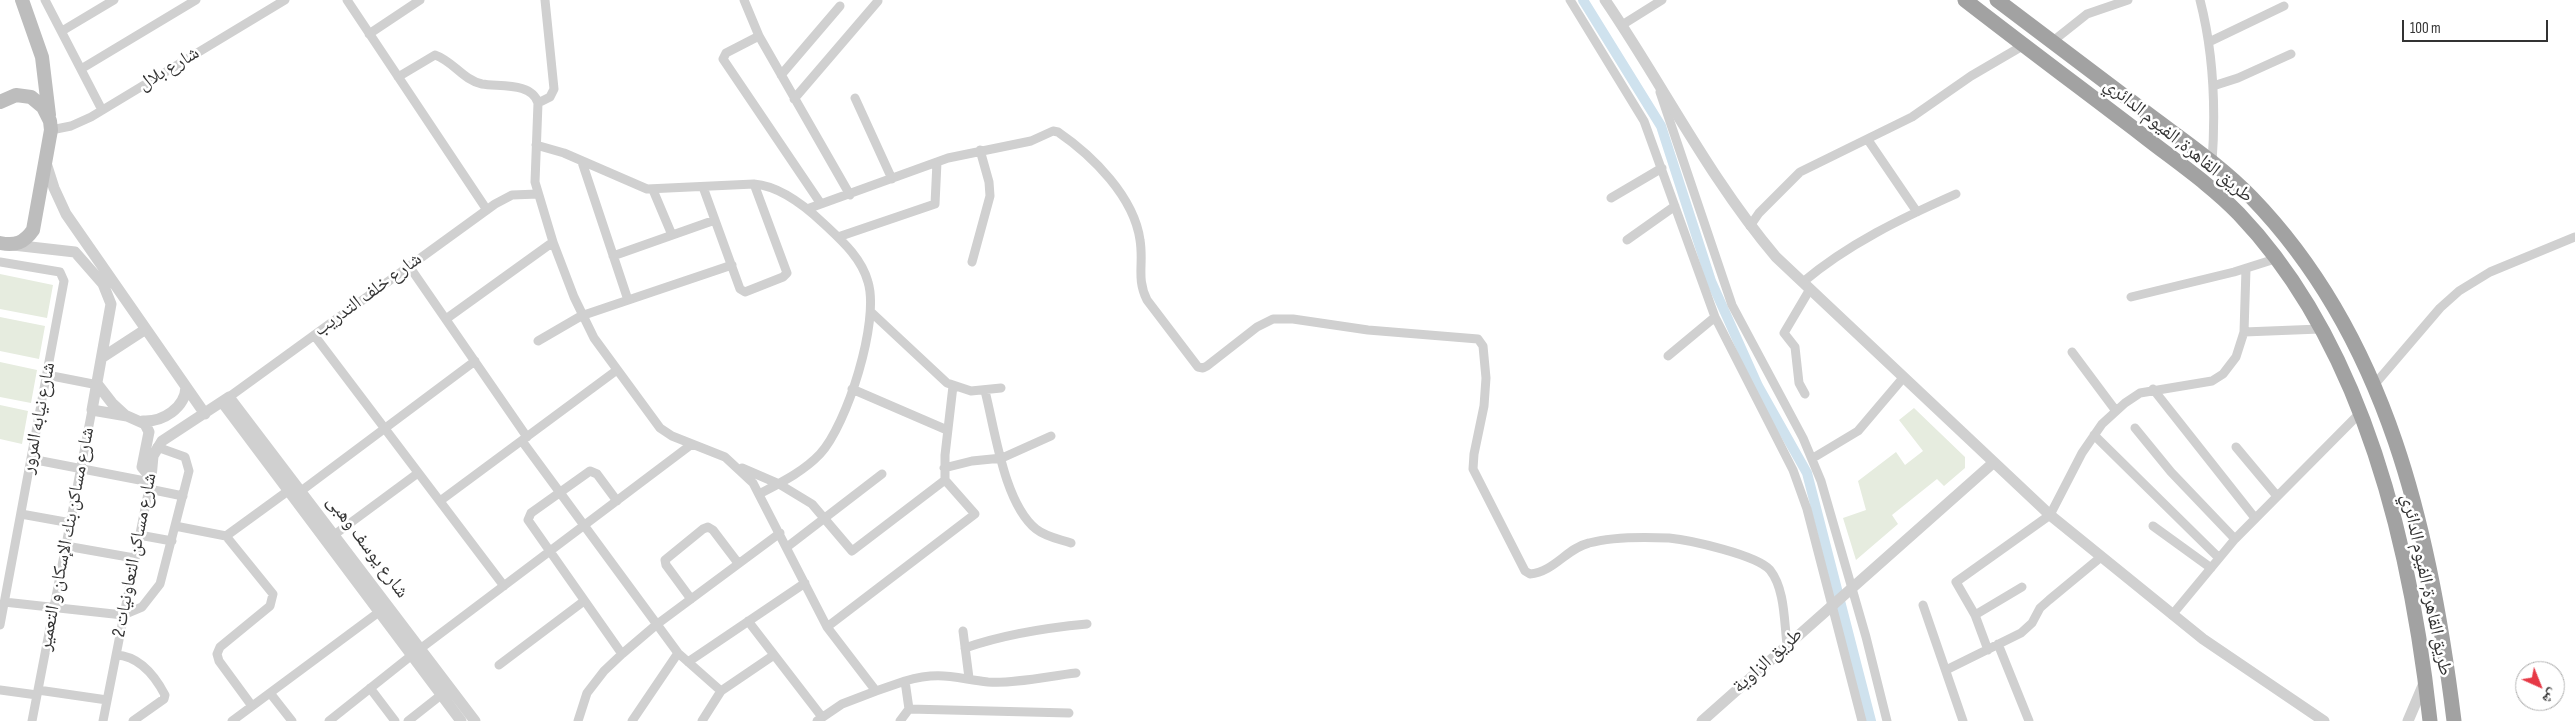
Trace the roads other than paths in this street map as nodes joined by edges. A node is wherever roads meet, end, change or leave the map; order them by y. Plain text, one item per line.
1 (22, 0) edge
2 (45, 0) edge
3 (114, 0) edge
4 (196, 0) edge
5 (284, 0) edge
6 (347, 0) edge
7 (420, 0) edge
8 (544, 0) edge
9 (744, 0) edge
10 (1570, 0) edge
11 (1605, 0) edge
12 (1662, 0) edge
13 (1965, 0) edge
14 (1997, 0) edge
15 (2128, 0) edge
16 (2200, 0) edge
17 (878, 1) edge
18 (840, 6) dead end
19 (2284, 6) dead end
20 (1622, 25) junction
21 (62, 31) junction
22 (369, 34) junction
23 (759, 36) junction
24 (2209, 42) junction
25 (2024, 45) junction
26 (2057, 45) junction
27 (2291, 54) dead end
28 (2050, 64) junction
29 (81, 69) junction
30 (781, 75) junction
31 (398, 77) junction
32 (1657, 83) junction
33 (2213, 86) junction
34 (2116, 90) junction
35 (855, 98) dead end
36 (794, 99) junction
37 (0, 102) edge
38 (538, 103) junction
39 (2103, 105) junction
40 (102, 110) junction
41 (50, 125) junction
42 (1868, 140) junction
43 (536, 145) junction
44 (980, 150) junction
45 (46, 161) junction
46 (582, 162) junction
47 (937, 162) junction
48 (2212, 163) junction
49 (1662, 168) junction
50 (892, 179) junction
51 (754, 184) junction
52 (703, 187) junction
53 (653, 190) junction
54 (538, 194) junction
55 (1956, 194) dead end
56 (850, 195) junction
57 (1611, 198) dead end
58 (821, 204) junction
59 (1676, 206) junction
60 (807, 209) junction
61 (487, 210) junction
62 (1917, 212) junction
63 (715, 220) junction
64 (1750, 226) junction
65 (672, 235) junction
66 (838, 237) junction
67 (2575, 237) edge
68 (1627, 240) dead end
69 (86, 242) junction
70 (553, 242) junction
71 (6, 244) edge
72 (75, 252) junction
73 (613, 256) junction
74 (2276, 259) junction
75 (0, 262) edge
76 (972, 262) dead end
77 (732, 265) junction
78 (409, 266) junction
79 (2246, 269) junction
80 (1807, 286) junction
81 (2130, 296) dead end
82 (628, 300) junction
83 (872, 313) junction
84 (581, 316) junction
85 (1714, 317) junction
86 (446, 319) junction
87 (146, 329) junction
88 (2320, 329) junction
89 (2244, 332) junction
90 (314, 334) junction
91 (538, 341) dead end
92 (2072, 352) dead end
93 (1668, 356) dead end
94 (103, 357) junction
95 (475, 361) junction
96 (617, 370) junction
97 (47, 375) junction
98 (1903, 378) junction
99 (2374, 384) junction
100 (98, 385) junction
101 (953, 386) junction
102 (186, 387) junction
103 (1001, 388) dead end
104 (852, 389) junction
105 (2153, 389) junction
106 (984, 391) junction
107 (1805, 394) dead end
108 (225, 399) junction
109 (92, 410) junction
110 (2116, 411) junction
111 (2360, 413) junction
112 (205, 414) junction
113 (127, 416) junction
114 (143, 421) junction
115 (385, 428) junction
116 (2134, 428) dead end
117 (947, 430) junction
118 (2094, 435) junction
119 (1051, 436) dead end
120 (524, 439) junction
121 (692, 444) junction
122 (2236, 446) dead end
123 (157, 448) junction
124 (1002, 458) junction
125 (1813, 458) junction
126 (31, 459) junction
127 (1993, 463) junction
128 (735, 465) junction
129 (944, 468) junction
130 (81, 469) junction
131 (418, 473) junction
132 (882, 474) dead end
133 (945, 480) junction
134 (150, 483) junction
135 (779, 484) junction
136 (296, 489) junction
137 (560, 492) junction
138 (759, 494) junction
139 (183, 496) junction
140 (2277, 496) junction
141 (440, 501) junction
142 (617, 501) junction
143 (21, 514) junction
144 (2050, 515) junction
145 (825, 518) junction
146 (2255, 518) junction
147 (71, 523) junction
148 (175, 526) junction
149 (584, 526) junction
150 (2153, 526) dead end
151 (780, 533) junction
152 (139, 535) junction
153 (334, 535) junction
154 (226, 536) junction
155 (2234, 539) junction
156 (172, 541) junction
157 (1071, 543) dead end
158 (66, 546) junction
159 (787, 548) junction
160 (550, 552) junction
161 (2101, 557) junction
162 (134, 558) junction
163 (2219, 558) junction
164 (738, 563) junction
165 (2210, 568) junction
166 (805, 583) junction
167 (504, 586) junction
168 (2022, 587) dead end
169 (1850, 588) junction
170 (691, 599) junction
171 (584, 601) junction
172 (4, 602) junction
173 (1833, 603) junction
174 (1923, 605) dead end
175 (54, 608) junction
176 (379, 612) junction
177 (1975, 614) junction
178 (123, 615) junction
179 (2172, 615) junction
180 (748, 621) junction
181 (1087, 624) dead end
182 (0, 625) edge
183 (656, 625) junction
184 (827, 627) junction
185 (963, 631) dead end
186 (1787, 644) junction
187 (1998, 644) junction
188 (965, 648) junction
189 (1988, 650) junction
190 (416, 652) junction
191 (678, 653) junction
192 (622, 654) junction
193 (116, 655) junction
194 (774, 655) junction
195 (688, 662) junction
196 (499, 666) dead end
197 (1946, 670) junction
198 (1076, 673) dead end
199 (969, 678) junction
200 (2426, 680) junction
201 (905, 681) junction
202 (370, 688) junction
203 (0, 690) edge
204 (721, 691) junction
205 (876, 692) junction
206 (38, 693) junction
207 (270, 693) junction
208 (441, 695) junction
209 (107, 700) junction
210 (252, 706) junction
211 (909, 709) junction
212 (1069, 713) dead end
213 (238, 719) edge
214 (819, 719) edge
215 (32, 721) edge
216 (103, 721) edge
217 (133, 721) edge
218 (292, 721) edge
219 (329, 721) edge
220 (395, 721) edge
221 (408, 721) edge
222 (461, 721) edge
223 (474, 721) edge
224 (578, 721) edge
225 (632, 721) edge
226 (702, 721) edge
227 (900, 721) edge
228 (1702, 721) edge
229 (1862, 721) edge
230 (1887, 721) edge
231 (1963, 721) edge
232 (2030, 721) edge
233 (2324, 721) edge
234 (2408, 721) edge
235 (2430, 721) edge
236 (2454, 721) edge

1 - 41 main road
2 - 21 street
3 - 21 street
4 - 29 street
5 - 40 street, شارع بلال
6 - 22 street
7 - 22 street
8 - 38 street
9 - 23 street
10 - 49 street
11 - 20 street
12 - 20 street
13 - 25 highway, طريق القاهرة, الفيوم الدائري
14 - 26 highway, طريق القاهرة, الفيوم الدائري
15 - 26 street
16 - 24 street
17 - 36 street
18 - 30 street
19 - 24 street
20 - 32 street
21 - 29 street
22 - 31 street
23 - 30 street
23 - 58 street
24 - 33 street
25 - 28 highway, طريق القاهرة, الفيوم الدائري
25 - 42 street
26 - 28 highway
26 - 34 highway, طريق القاهرة, الفيوم الدائري
27 - 33 street
28 - 39 highway, طريق القاهرة, الفيوم الدائري
29 - 40 street
30 - 36 street
31 - 38 street
31 - 61 street
32 - 64 street
32 - 125 street
33 - 48 street
34 - 39 highway
34 - 48 highway, طريق القاهرة, الفيوم الدائري
35 - 50 street
36 - 56 street
37 - 41 main road
38 - 43 street
39 - 74 highway, طريق القاهرة, الفيوم الدائري
40 - 41 street, شارع بلال
41 - 45 main road
42 - 62 street
42 - 64 street
43 - 46 street
43 - 54 street
44 - 47 street
44 - 76 street
44 - 186 street
45 - 69 street
45 - 71 main road
46 - 53 street
46 - 73 street
47 - 50 street
47 - 66 street
48 - 99 highway, طريق القاهرة, الفيوم الدائري
49 - 57 street
49 - 59 street
50 - 56 street
51 - 52 street
51 - 60 street
51 - 77 street
52 - 53 street
52 - 63 street
53 - 65 street
54 - 61 street, شارع خلف التدريب
54 - 70 street
55 - 62 street
56 - 58 street
58 - 60 street
59 - 68 street
59 - 85 street
60 - 66 street
61 - 78 street, شارع خلف التدريب
62 - 80 street
63 - 65 street
63 - 77 street
64 - 80 street
65 - 73 street
66 - 83 street
67 - 99 street
69 - 72 street
69 - 87 street
70 - 84 street
70 - 86 street
71 - 72 street
72 - 94 street
73 - 82 street
74 - 79 street
74 - 88 highway, طريق القاهرة, الفيوم الدائري
75 - 97 street, شارع نيابه المرور
77 - 82 street
78 - 86 street
78 - 90 street, شارع خلف التدريب
79 - 81 street
79 - 89 street
80 - 98 street
80 - 107 street
82 - 84 street
83 - 101 street
83 - 104 street
84 - 91 street
84 - 96 street
85 - 93 street
85 - 173 street
86 - 95 street
87 - 94 street
87 - 102 street
88 - 89 street
88 - 111 highway, طريق القاهرة, الفيوم الدائري
89 - 105 street
90 - 108 street, شارع خلف التدريب
90 - 115 street
92 - 110 street
94 - 100 street, شارع مساكن بنك الإسكان و التعمير
95 - 115 street
95 - 120 street
96 - 120 street
96 - 121 street
97 - 100 street
97 - 126 street, شارع نيابه المرور
98 - 125 street
98 - 127 street
99 - 236 highway, طريق القاهرة, الفيوم الدائري
100 - 109 street, شارع مساكن بنك الإسكان و التعمير
100 - 113 street
101 - 106 street
101 - 117 street
102 - 112 street
102 - 114 street
103 - 106 street
104 - 117 street
104 - 135 street
105 - 110 street
105 - 146 street
106 - 124 street
108 - 112 street, شارع خلف التدريب
108 - 136 street, شارع يوسف وهبى
109 - 113 street
109 - 130 street, شارع مساكن بنك الإسكان و التعمير
110 - 118 street
111 - 140 street
111 - 200 highway, طريق القاهرة, الفيوم الدائري
112 - 123 street, شارع مساكن التعاونيات 2
113 - 114 street
114 - 134 street
115 - 131 street
115 - 136 street
116 - 155 street
117 - 129 street
118 - 144 street
118 - 163 street
119 - 124 street
120 - 137 street
120 - 141 street
121 - 128 street
121 - 142 street
122 - 140 street
123 - 134 street, شارع مساكن التعاونيات 2
123 - 139 street
124 - 129 street
124 - 157 street
125 - 169 street
126 - 130 street
126 - 143 street, شارع نيابه المرور
127 - 144 street
127 - 169 street, طريق الزاوية
128 - 135 street
128 - 138 street
129 - 133 street
130 - 134 street
130 - 147 street, شارع مساكن بنك الإسكان و التعمير
131 - 141 street
131 - 153 street
132 - 145 street
133 - 145 street
133 - 184 street
134 - 139 street
134 - 152 street, شارع مساكن التعاونيات 2
135 - 138 street
135 - 145 street
136 - 153 street, شارع يوسف وهبى
136 - 154 street
136 - 176 street, شارع يوسف وهبى
137 - 142 street
137 - 149 street
137 - 160 street
138 - 151 street
139 - 148 street
140 - 146 street
141 - 167 street
142 - 149 street
143 - 147 street
143 - 172 street, شارع نيابه المرور
144 - 161 street
144 - 177 street
145 - 159 street
146 - 155 street
147 - 158 street, شارع مساكن بنك الإسكان و التعمير
148 - 154 street
148 - 156 street
149 - 160 street
149 - 183 street
150 - 165 street
151 - 159 street
151 - 164 street
152 - 156 street
152 - 162 street, شارع مساكن التعاونيات 2
153 - 190 street, شارع يوسف وهبى
154 - 210 street
155 - 163 street
156 - 178 street
158 - 162 street
158 - 175 street, شارع مساكن بنك الإسكان و التعمير
159 - 166 street
160 - 167 street
160 - 171 street
161 - 179 street
161 - 187 street
162 - 178 street, شارع مساكن التعاونيات 2
163 - 165 street
164 - 170 street
164 - 170 street
165 - 179 street
166 - 180 street
166 - 184 street
167 - 190 street
168 - 177 street
169 - 173 street, طريق الزاوية
169 - 230 street
170 - 183 street
171 - 192 street
171 - 196 street
172 - 175 street
172 - 182 street, شارع نيابه المرور
173 - 186 street, طريق الزاوية
173 - 229 street
174 - 197 street
175 - 178 street
175 - 206 street, شارع مساكن بنك الإسكان و التعمير
176 - 190 street, شارع يوسف وهبى
176 - 207 street
177 - 189 street
178 - 193 street, شارع مساكن التعاونيات 2
179 - 233 street
180 - 194 street
180 - 195 street
181 - 188 street
183 - 191 street
183 - 192 street
184 - 205 street
185 - 188 street
186 - 228 street, طريق الزاوية
187 - 189 street
187 - 232 street
188 - 199 street
189 - 197 street
190 - 202 street
190 - 208 street, شارع يوسف وهبى
190 - 223 street, شارع يوسف وهبى
191 - 195 street
191 - 225 street
192 - 224 street
193 - 209 street, شارع مساكن التعاونيات 2
193 - 217 street
194 - 204 street
194 - 214 street
195 - 204 street
197 - 231 street
198 - 199 street
199 - 201 street
200 - 234 street
200 - 235 highway, طريق القاهرة, الفيوم الدائري
201 - 205 street
201 - 211 street
202 - 219 street
202 - 220 street
203 - 206 street
204 - 226 street
205 - 214 street
206 - 209 street
206 - 215 street, شارع مساكن بنك الإسكان و التعمير
207 - 210 street
207 - 218 street
208 - 221 street
208 - 222 street, شارع يوسف وهبى
209 - 216 street, شارع مساكن التعاونيات 2
210 - 213 street
211 - 212 street
211 - 227 street

